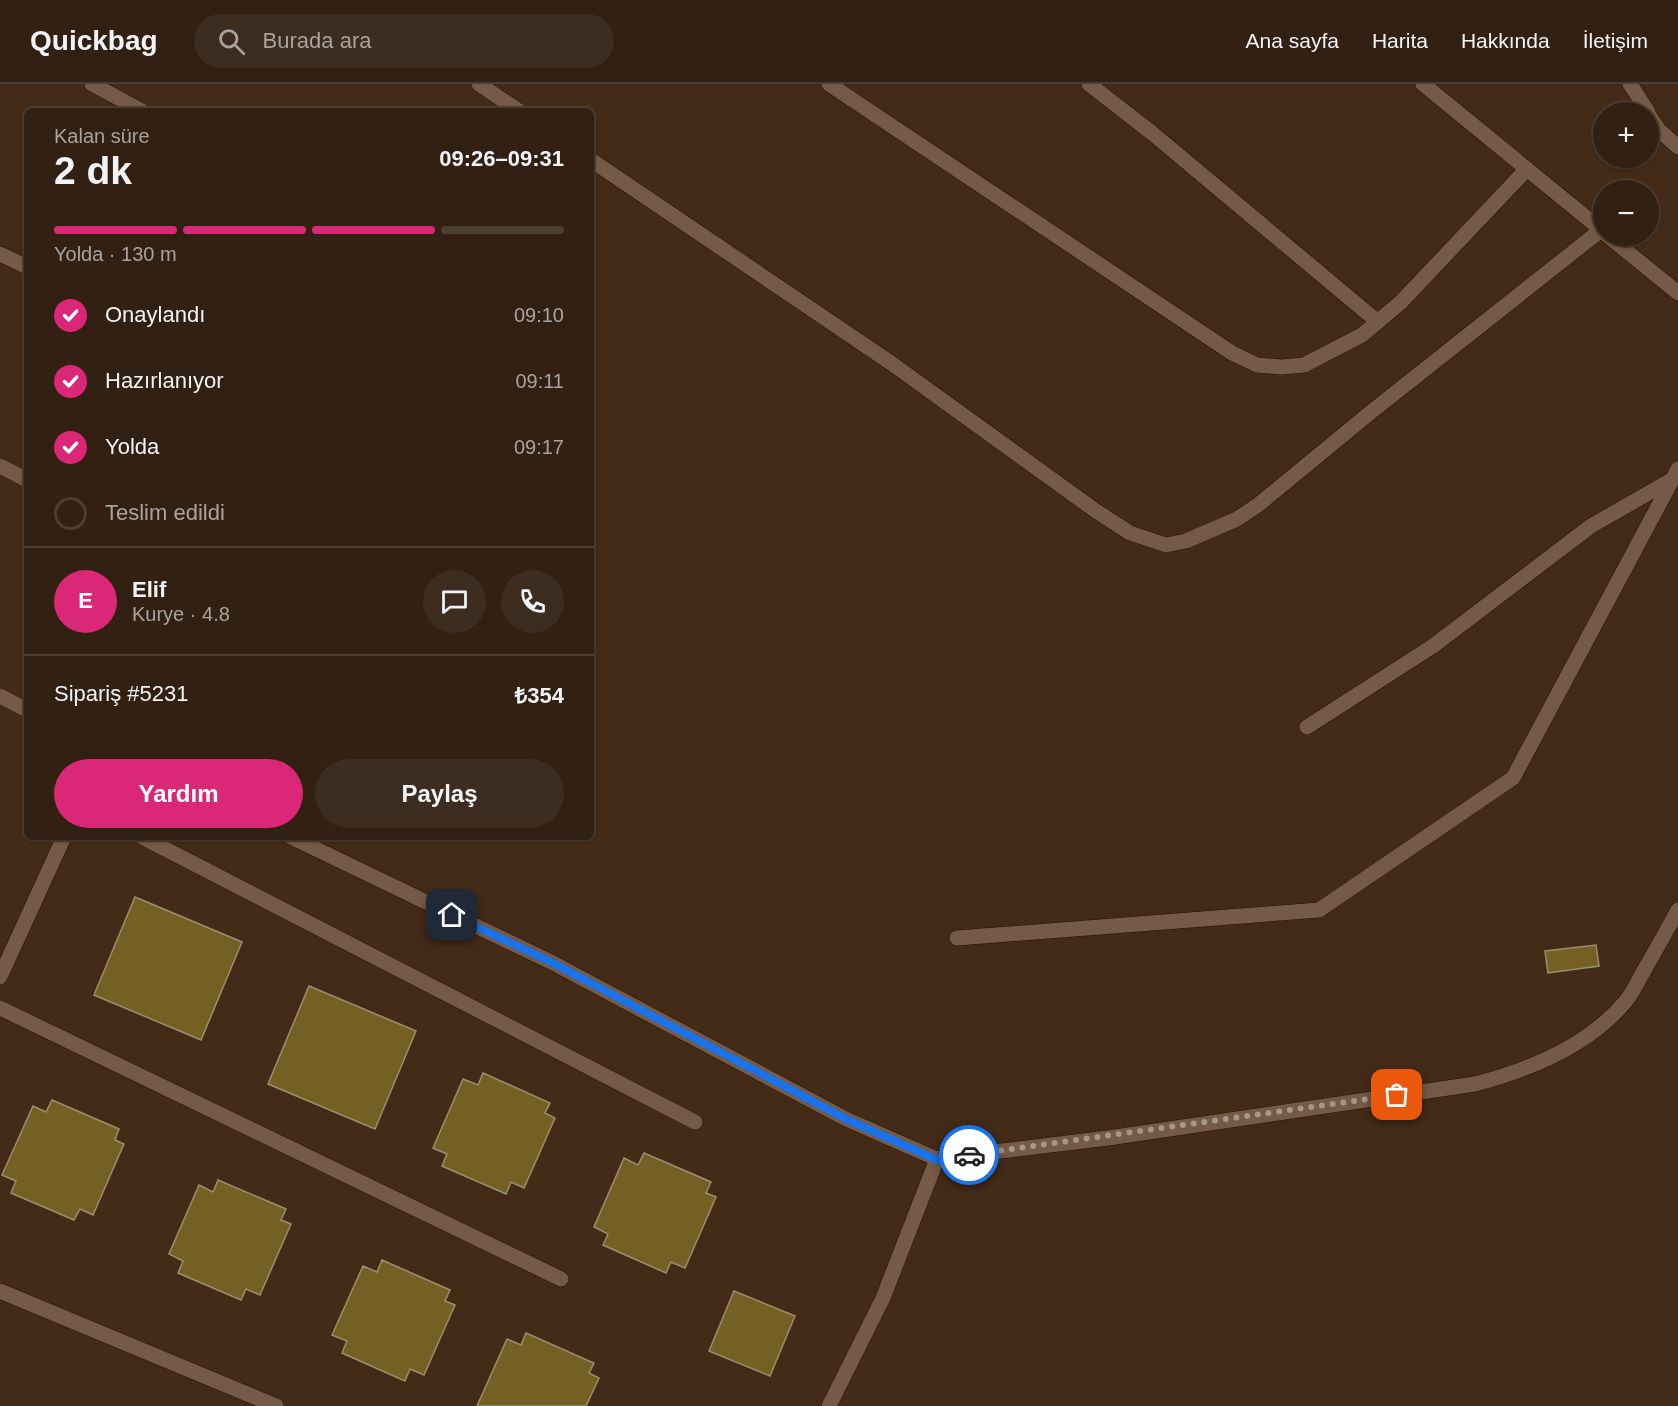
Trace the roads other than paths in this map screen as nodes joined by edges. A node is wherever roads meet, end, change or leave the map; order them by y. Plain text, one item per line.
1 (92, 84) edge
2 (479, 84) edge
3 (829, 84) edge
4 (1089, 84) edge
5 (1423, 84) edge
6 (1630, 84) edge
7 (1641, 102) edge
8 (136, 108) edge
9 (515, 108) edge
10 (1659, 130) edge
11 (1678, 147) edge
12 (594, 162) edge
13 (1527, 170) junction
14 (1593, 223) edge
15 (1593, 240) edge
16 (1621, 246) edge
17 (0, 254) edge
18 (24, 266) edge
19 (1678, 293) edge
20 (1378, 322) junction
21 (0, 466) edge
22 (1676, 474) edge
23 (24, 478) edge
24 (0, 696) edge
25 (24, 708) edge
26 (1307, 727) dead end
27 (63, 840) edge
28 (148, 840) edge
29 (297, 840) edge
30 (1678, 910) edge
31 (957, 938) dead end
32 (0, 978) edge
33 (0, 1008) edge
34 (695, 1122) dead end
35 (937, 1160) junction
36 (561, 1279) dead end
37 (0, 1291) edge
38 (276, 1406) edge
39 (829, 1406) edge

1 - 8 street
2 - 9 street
3 - 20 street
4 - 20 street
5 - 13 street
6 - 7 street
10 - 11 street
12 - 15 street
13 - 14 street
13 - 20 street
16 - 19 street
17 - 18 street
21 - 23 street
22 - 26 street
22 - 31 street
24 - 25 street
27 - 32 street
28 - 34 street
29 - 35 street
30 - 35 street
33 - 36 street
35 - 39 street
37 - 38 street

